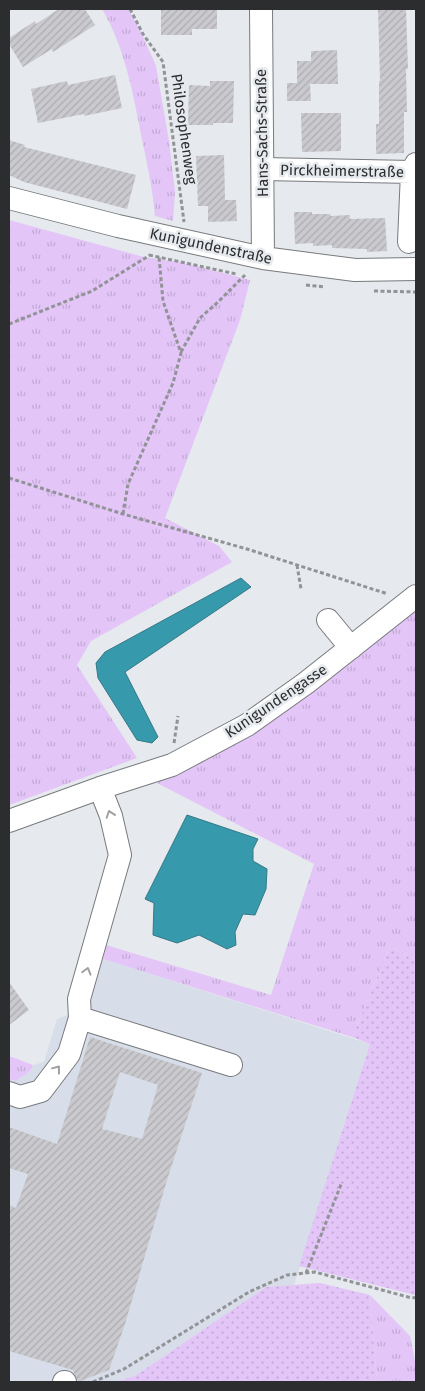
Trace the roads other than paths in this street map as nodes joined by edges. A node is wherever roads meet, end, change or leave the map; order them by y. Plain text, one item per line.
1 (261, 9) edge
2 (415, 169) edge
3 (263, 170) junction
4 (9, 198) edge
5 (409, 242) dead end
6 (263, 258) junction
7 (416, 269) edge
8 (412, 599) edge
9 (328, 620) dead end
10 (351, 648) junction
11 (100, 788) junction
12 (9, 821) edge
13 (80, 1018) junction
14 (231, 1065) dead end
15 (14, 1095) edge

1 - 3 street, Hans-Sachs-Straße
2 - 3 street, Pirckheimerstraße
2 - 5 street
3 - 6 street, Hans-Sachs-Straße
4 - 6 street, Kunigundenstraße
6 - 7 street, Kunigundenstraße
8 - 10 street, Kunigundengasse
9 - 10 street
10 - 11 street, Kunigundengasse
11 - 12 street, Kunigundengasse
13 -> 11 street
13 - 14 street
15 -> 13 street

